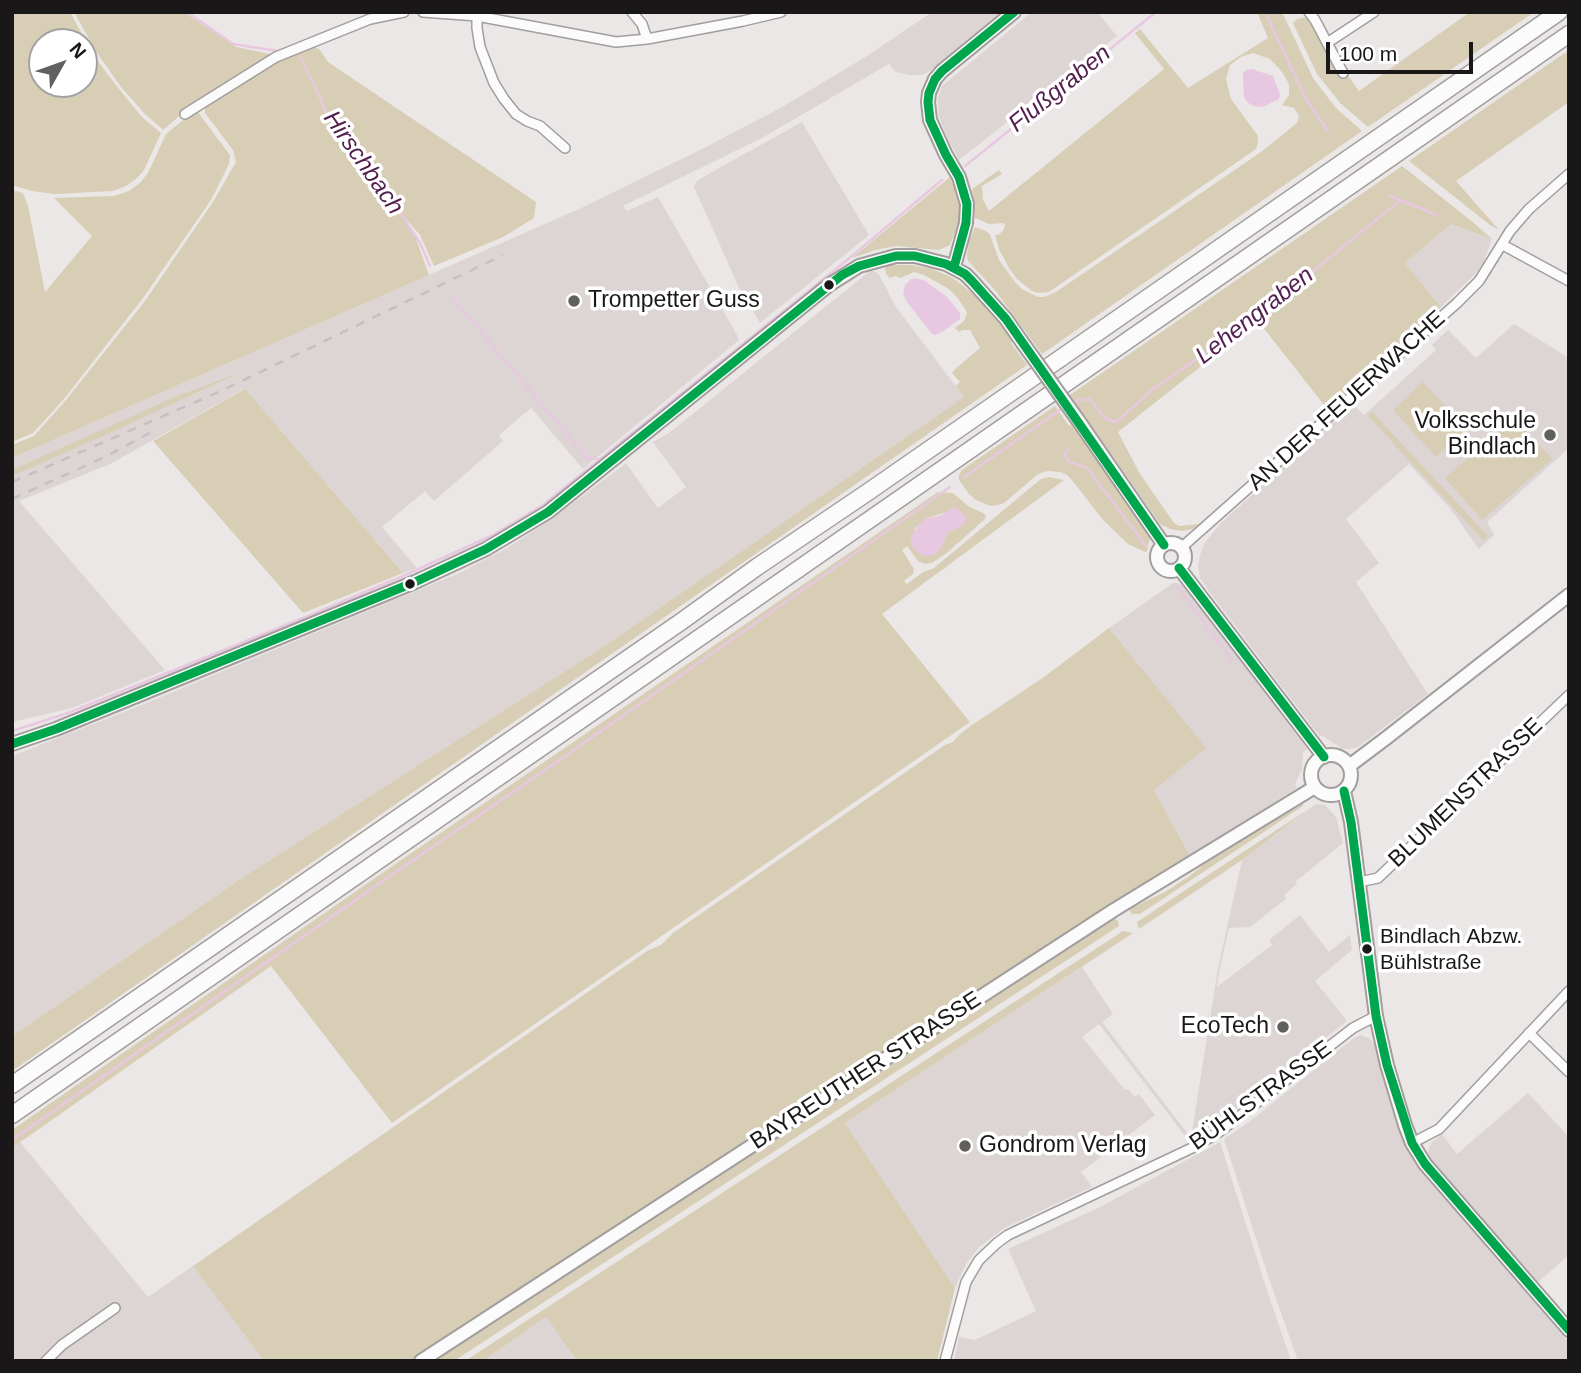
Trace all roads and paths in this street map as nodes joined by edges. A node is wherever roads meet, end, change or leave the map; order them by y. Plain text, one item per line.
1 (404, 12) edge
2 (423, 12) edge
3 (632, 12) edge
4 (781, 12) edge
5 (1014, 12) edge
6 (1309, 12) edge
7 (1374, 12) edge
8 (1559, 12) edge
9 (476, 14) edge
10 (1569, 34) edge
11 (647, 39) junction
12 (1327, 43) junction
13 (1343, 73) dead end
14 (185, 114) dead end
15 (565, 148) dead end
16 (1569, 174) edge
17 (1503, 245) junction
18 (954, 267) junction
19 (1569, 281) edge
20 (1164, 545) junction
21 (1181, 548) junction
22 (1179, 568) junction
23 (1569, 595) edge
24 (1569, 695) edge
25 (12, 744) edge
26 (1324, 757) junction
27 (1349, 766) junction
28 (1315, 787) junction
29 (1344, 790) junction
30 (1359, 882) junction
31 (1569, 991) edge
32 (1376, 1016) junction
33 (1529, 1033) junction
34 (1569, 1072) edge
35 (12, 1085) edge
36 (12, 1115) edge
37 (1412, 1143) junction
38 (115, 1308) dead end
39 (1569, 1330) edge
40 (46, 1361) edge
41 (421, 1361) edge
42 (945, 1361) edge

1 - 14 street
2 - 9 street
3 - 11 street
4 - 11 street
5 - 18 street
6 - 12 street
7 - 12 street
8 - 35 highway
9 - 11 street
9 - 15 street
10 - 36 highway
12 - 13 street
16 - 17 street, AN DER FEUERWACHE
17 - 19 street
17 - 21 street, AN DER FEUERWACHE
18 - 20 street, bridge
18 - 25 street
20 - 21 street
20 - 22 street
21 - 22 street
22 - 26 street
23 - 27 street
24 - 30 street, BLUMENSTRASSE
26 - 27 street
26 - 28 street
27 - 29 street
28 - 29 street
28 - 41 street, BAYREUTHER STRASSE
29 - 30 street
30 - 32 street
31 - 33 street
32 - 37 street
32 - 42 street, BÜHLSTRASSE
33 - 34 street
33 - 37 street
37 - 39 street
38 - 40 street

